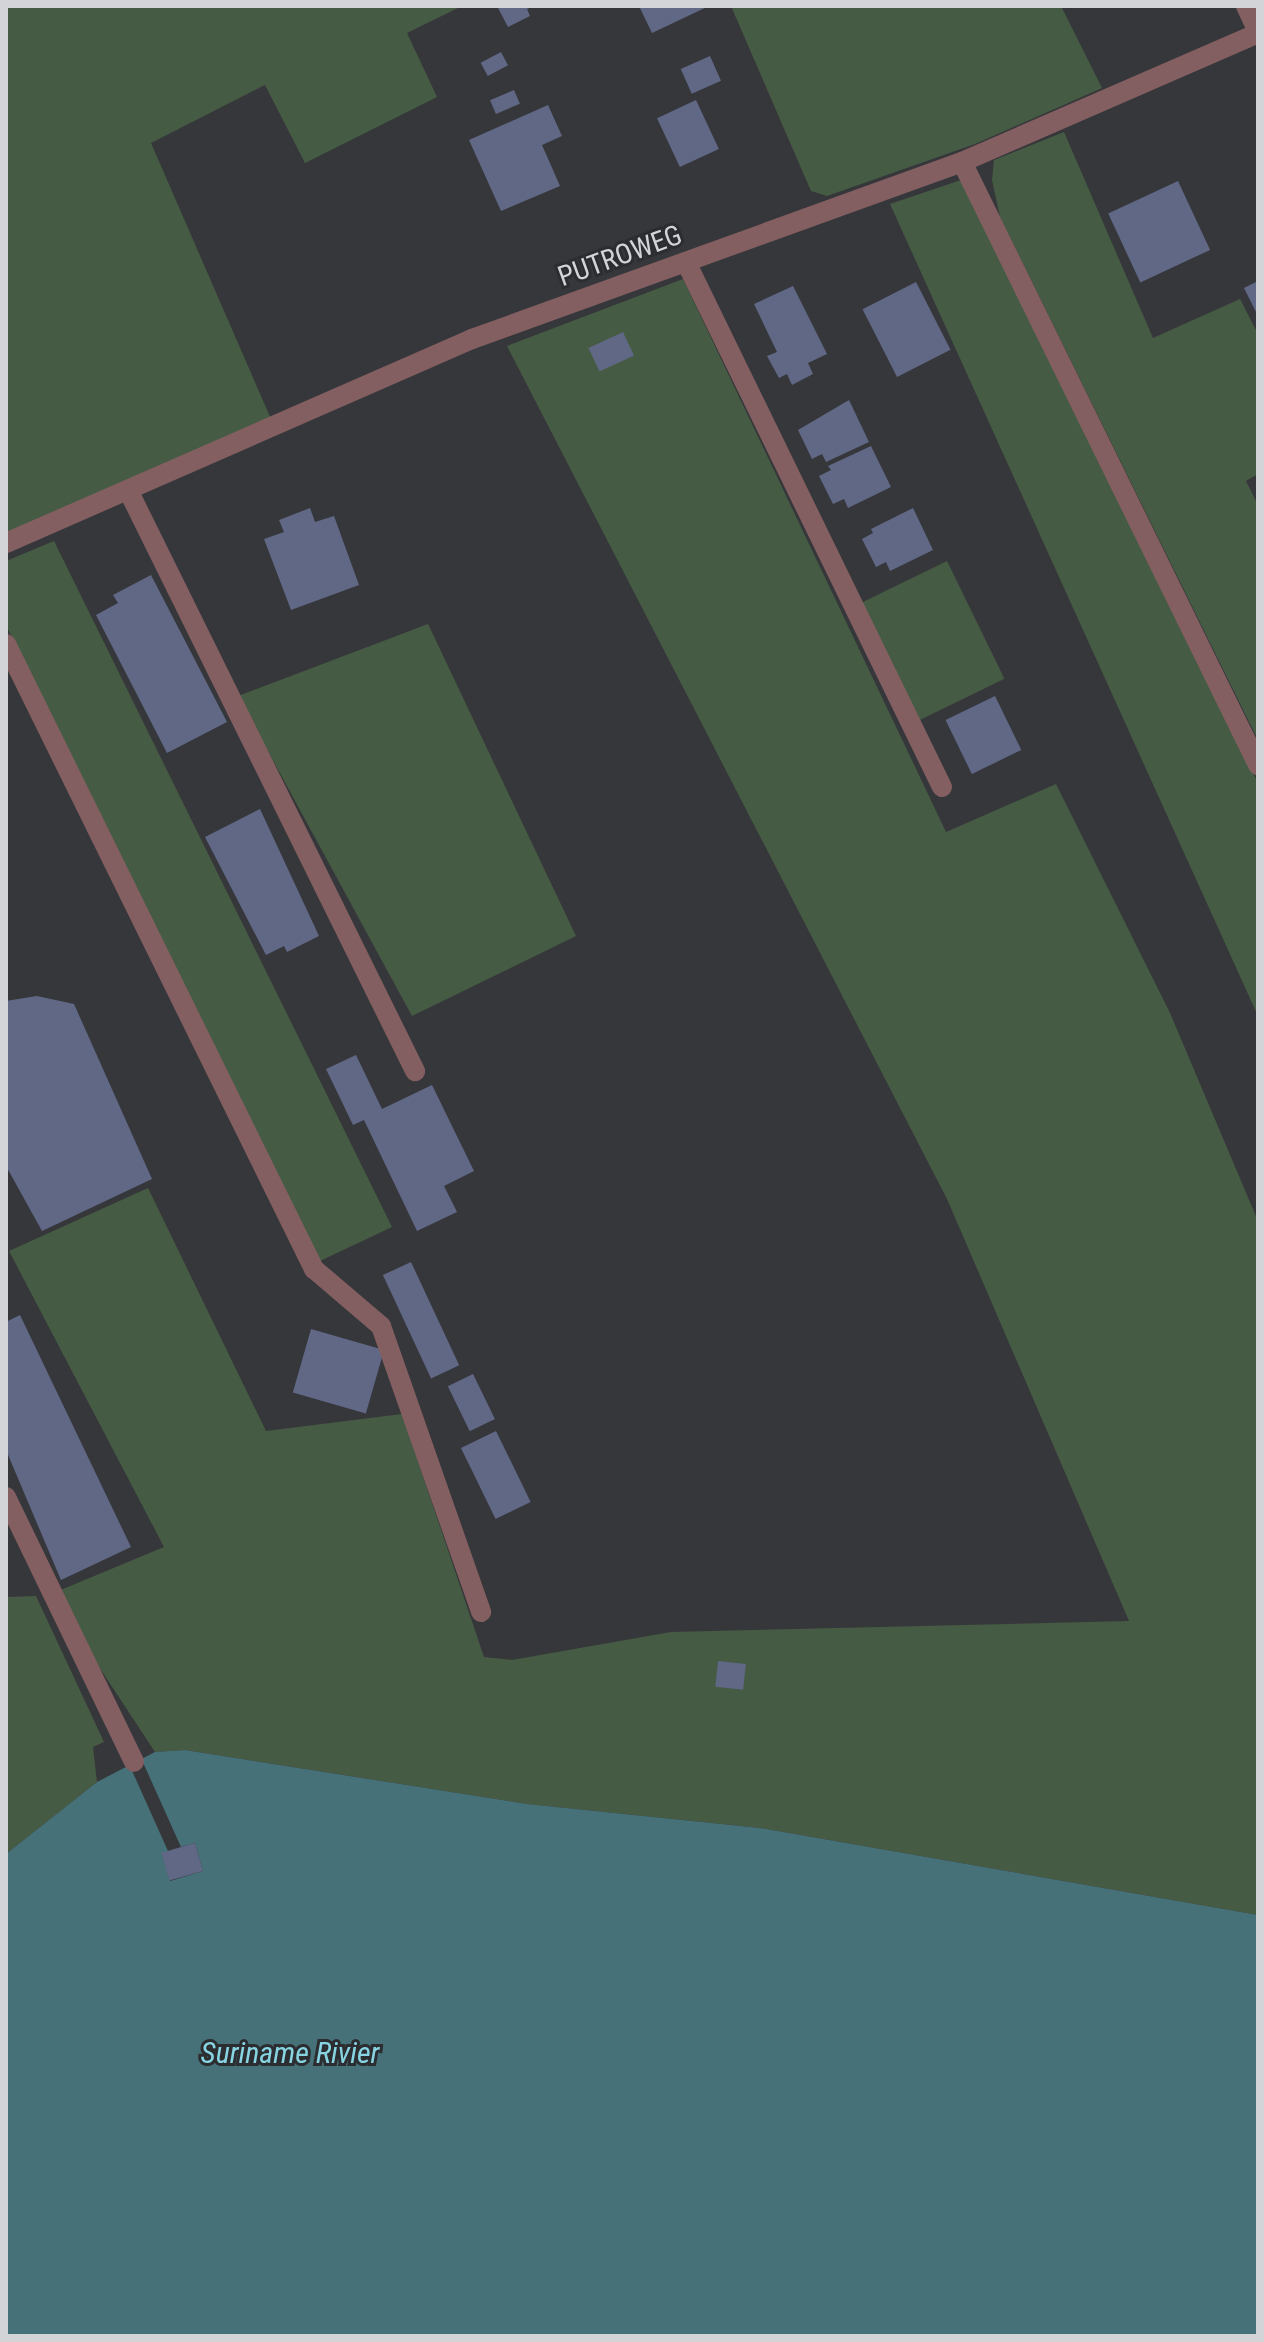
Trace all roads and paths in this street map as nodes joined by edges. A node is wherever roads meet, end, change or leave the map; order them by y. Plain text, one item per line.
1 (1246, 6) edge
2 (1258, 33) edge
3 (962, 162) junction
4 (686, 262) junction
5 (129, 492) junction
6 (6, 543) edge
7 (6, 644) edge
8 (1258, 765) edge
9 (942, 787) dead end
10 (415, 1071) dead end
11 (6, 1497) edge
12 (481, 1612) dead end
13 (134, 1762) dead end

1 - 2 street
2 - 3 street, PUTROWEG
3 - 4 street, PUTROWEG
3 - 8 street
4 - 5 street, PUTROWEG
4 - 9 street
5 - 6 street, PUTROWEG
5 - 10 street
7 - 12 street
11 - 13 street

